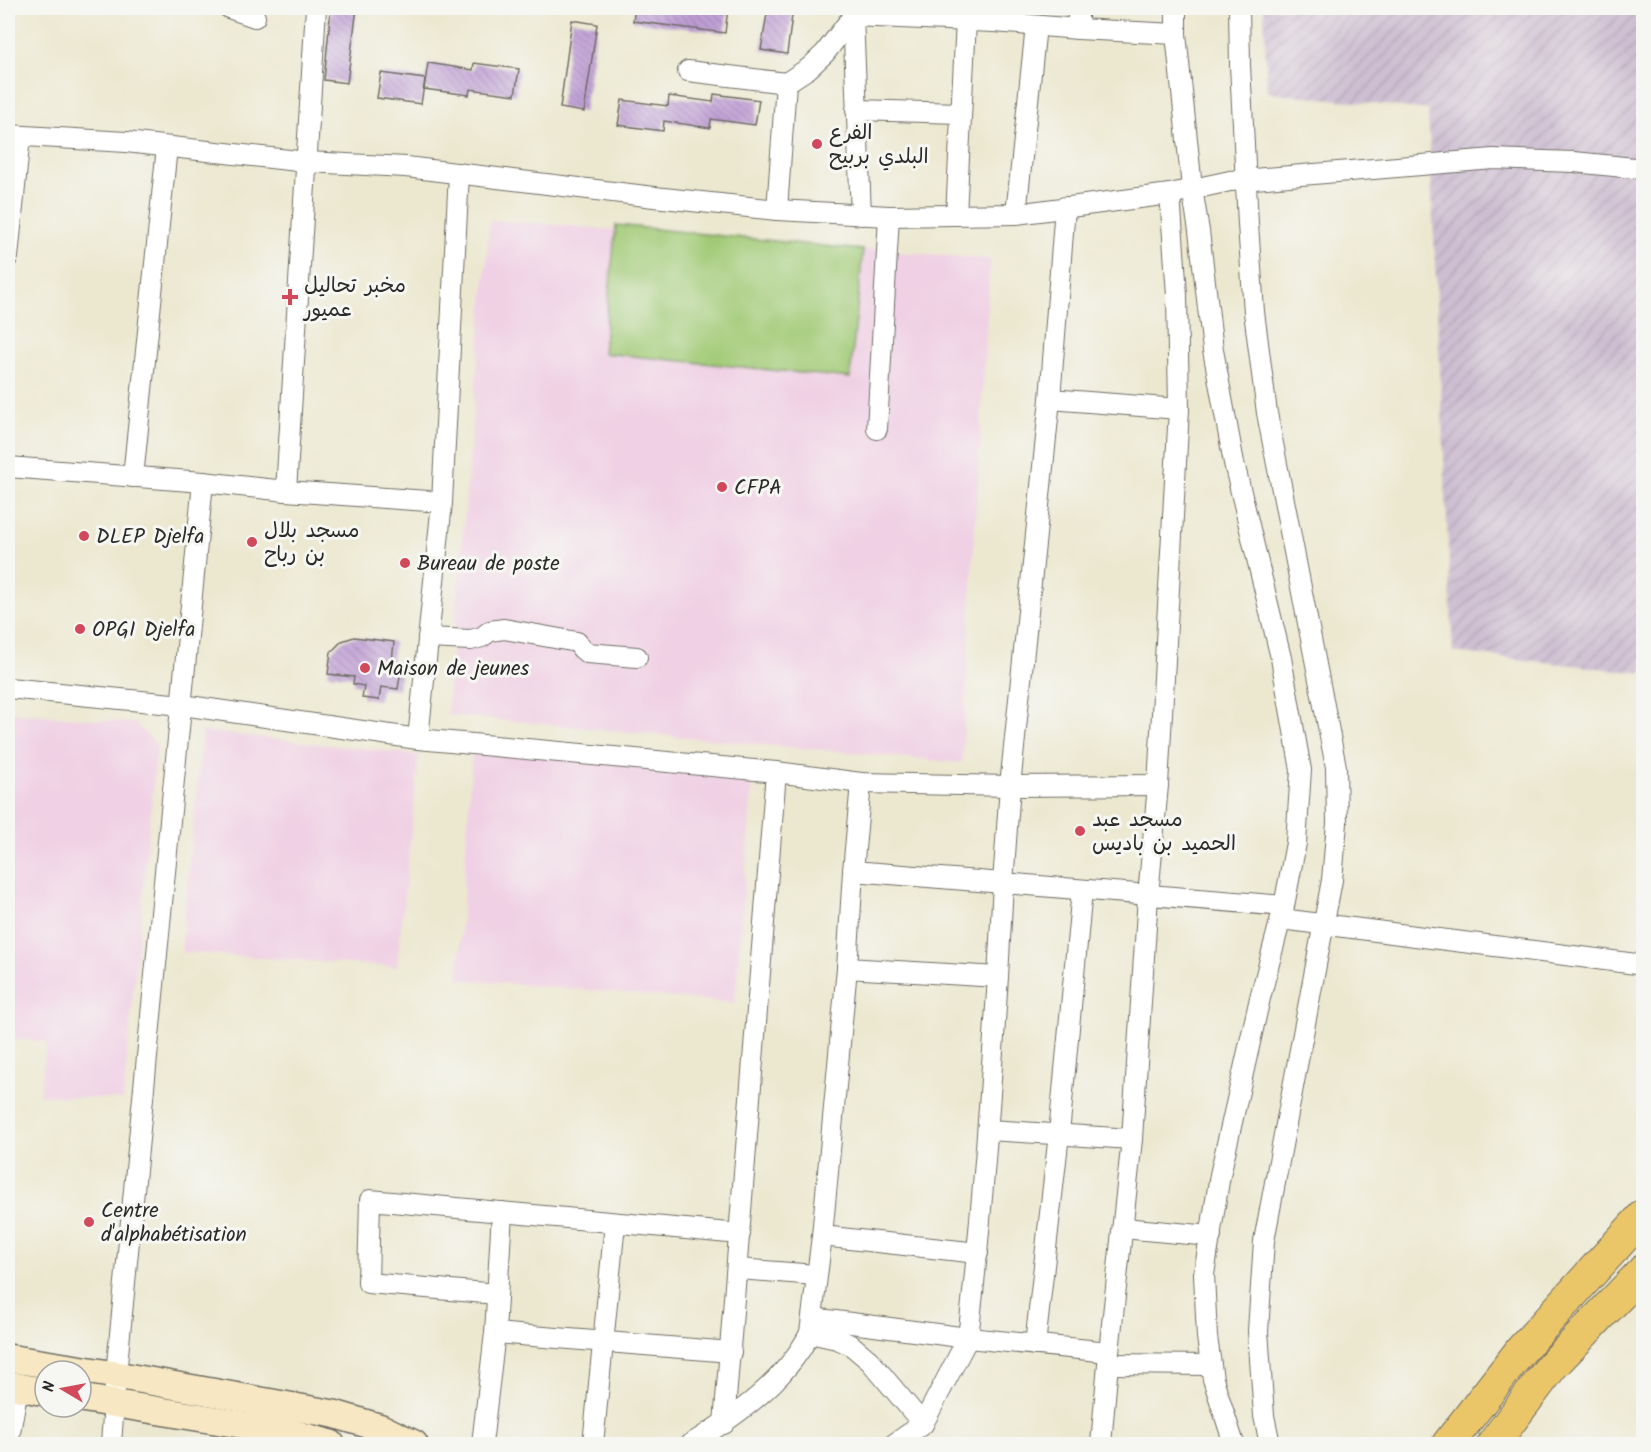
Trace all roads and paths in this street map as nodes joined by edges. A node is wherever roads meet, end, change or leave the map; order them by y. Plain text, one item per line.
1 (229, 8) edge
2 (316, 8) edge
3 (1078, 8) edge
4 (1176, 8) edge
5 (1239, 8) edge
6 (853, 12) edge
7 (993, 15) edge
8 (255, 17) dead end
9 (966, 21) junction
10 (1036, 26) junction
11 (1078, 29) junction
12 (1176, 34) junction
13 (688, 70) dead end
14 (786, 83) junction
15 (856, 110) junction
16 (960, 113) junction
17 (14, 135) edge
18 (167, 147) junction
19 (308, 162) junction
20 (1644, 169) edge
21 (459, 173) junction
22 (1238, 180) junction
23 (1199, 187) junction
24 (1170, 194) junction
25 (1065, 207) junction
26 (777, 210) junction
27 (1016, 214) junction
28 (861, 215) junction
29 (956, 215) junction
30 (889, 216) junction
31 (8, 257) edge
32 (1050, 399) junction
33 (1179, 409) junction
34 (876, 429) dead end
35 (8, 467) edge
36 (133, 477) junction
37 (203, 482) junction
38 (286, 491) junction
39 (442, 502) junction
40 (428, 638) junction
41 (637, 657) dead end
42 (8, 688) edge
43 (182, 705) junction
44 (418, 740) junction
45 (776, 772) junction
46 (861, 783) junction
47 (1158, 785) junction
48 (1010, 786) junction
49 (853, 872) junction
50 (1003, 883) junction
51 (1082, 890) junction
52 (1148, 896) junction
53 (1282, 913) junction
54 (1323, 926) junction
55 (1644, 965) edge
56 (847, 968) junction
57 (998, 977) junction
58 (988, 1130) junction
59 (1059, 1134) junction
60 (1132, 1139) junction
61 (502, 1212) junction
62 (1644, 1215) edge
63 (615, 1223) junction
64 (1123, 1228) junction
65 (740, 1234) junction
66 (822, 1236) junction
67 (1210, 1236) junction
68 (978, 1253) junction
69 (738, 1269) junction
70 (1644, 1270) edge
71 (816, 1275) junction
72 (497, 1294) junction
73 (811, 1325) junction
74 (495, 1333) junction
75 (968, 1338) junction
76 (603, 1342) junction
77 (1035, 1345) junction
78 (731, 1352) junction
79 (8, 1358) edge
80 (1109, 1358) junction
81 (1211, 1365) junction
82 (116, 1375) junction
83 (13, 1386) edge
84 (33, 1390) edge
85 (93, 1400) edge
86 (115, 1405) junction
87 (724, 1424) junction
88 (923, 1424) junction
89 (8, 1444) edge
90 (111, 1444) edge
91 (331, 1444) edge
92 (414, 1444) edge
93 (482, 1444) edge
94 (593, 1444) edge
95 (691, 1444) edge
96 (894, 1444) edge
97 (1101, 1444) edge
98 (1234, 1444) edge
99 (1270, 1444) edge
100 (1448, 1444) edge
101 (1493, 1444) edge

1 - 8 street
2 - 19 street
3 - 11 street
4 - 12 street
5 - 22 street
6 - 9 street
6 - 14 street
6 - 15 street
7 - 9 street
7 - 10 street
9 - 16 street
10 - 11 street
10 - 27 street
11 - 12 street
12 - 23 street
13 - 14 street
14 - 26 street
15 - 16 street
15 - 28 street
16 - 29 street
17 - 18 street
17 - 31 street
18 - 19 street
18 - 36 street
19 - 21 street
19 - 38 street
20 - 22 street
21 - 26 street
21 - 39 street
22 - 23 street
22 - 54 street
23 - 24 street
23 - 53 street
24 - 25 street
24 - 33 street
25 - 27 street
25 - 32 street
26 - 28 street
27 - 29 street
28 - 30 street
29 - 30 street
30 - 34 street
32 - 33 street
32 - 48 street
33 - 47 street
35 - 36 street
36 - 37 street
37 - 38 street
37 - 43 street
38 - 39 street
39 - 40 street
40 - 41 street
40 - 44 street
42 - 43 street
43 - 44 street
43 - 82 street
44 - 45 street
45 - 46 street
45 - 65 street
46 - 48 street
46 - 49 street
47 - 48 street
47 - 52 street
48 - 50 street
49 - 50 street
49 - 56 street
50 - 51 street
50 - 57 street
51 - 52 street
51 - 59 street
52 - 53 street
52 - 60 street
53 - 54 street
53 - 67 street
54 - 55 street
54 - 99 street
56 - 57 street
56 - 66 street
57 - 58 street
58 - 59 street
58 - 68 street
59 - 60 street
59 - 77 street
60 - 64 street
61 - 63 street
61 - 72 street
61 - 72 street
62 - 100 highway
63 - 65 street
63 - 76 street
64 - 67 street
64 - 80 street
65 - 69 street
66 - 68 street
66 - 71 street
67 - 81 street
68 - 75 street
69 - 71 street
69 - 78 street
70 - 101 highway
71 - 73 street
72 - 74 street
73 - 75 street
73 - 87 street
73 - 88 street
74 - 76 street
74 - 93 street
75 - 77 street
75 - 88 street
76 - 78 street
76 - 94 street
77 - 80 street
78 - 87 street
79 - 82 main road
80 - 81 street
80 - 97 street
81 - 98 street
82 - 86 street
82 - 92 main road
83 - 84 main road
83 - 89 street
85 - 86 main road
86 - 90 street
86 - 91 main road
87 - 95 street
88 - 96 street

